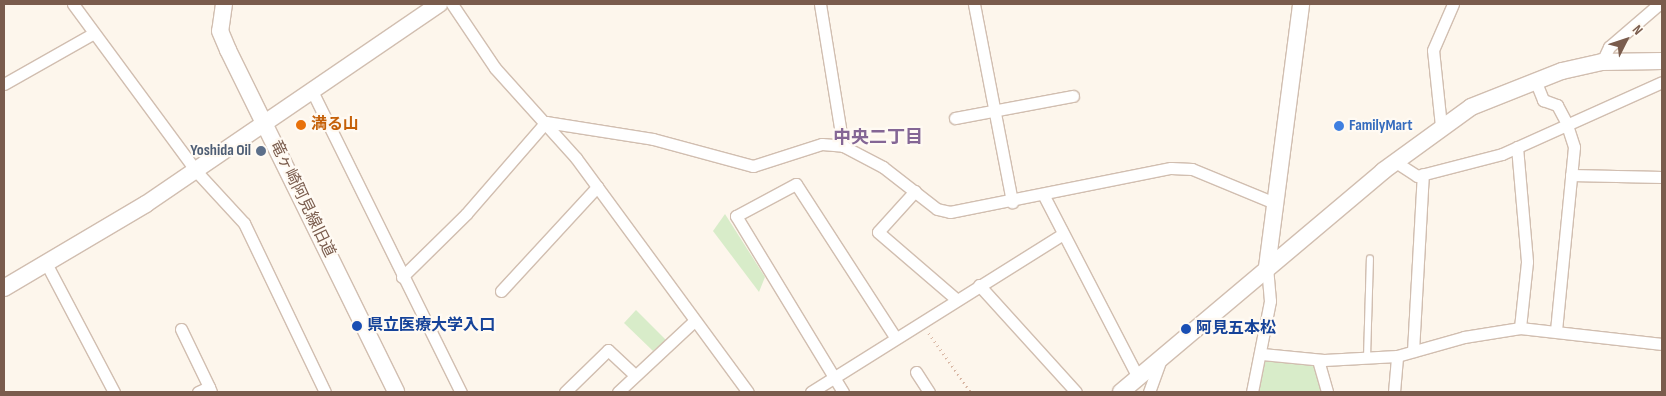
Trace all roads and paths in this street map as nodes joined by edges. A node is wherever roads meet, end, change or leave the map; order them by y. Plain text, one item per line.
1 (74, 4) edge
2 (224, 4) edge
3 (439, 4) edge
4 (452, 4) edge
5 (820, 4) edge
6 (974, 4) edge
7 (1302, 4) edge
8 (1453, 4) edge
9 (1659, 4) edge
10 (94, 33) junction
11 (1662, 60) edge
12 (1602, 62) junction
13 (1535, 80) junction
14 (1662, 82) edge
15 (4, 84) edge
16 (312, 91) junction
17 (1073, 96) dead end
18 (994, 110) junction
19 (955, 118) dead end
20 (546, 122) junction
21 (1566, 122) junction
22 (265, 123) junction
23 (1440, 126) junction
24 (843, 146) junction
25 (1517, 147) junction
26 (1394, 161) junction
27 (196, 171) junction
28 (1423, 174) junction
29 (1571, 175) junction
30 (1662, 177) edge
31 (597, 187) junction
32 (915, 192) junction
33 (1044, 196) junction
34 (1012, 202) junction
35 (1272, 202) junction
36 (1061, 235) junction
37 (1370, 259) dead end
38 (47, 265) junction
39 (1267, 267) junction
40 (402, 276) junction
41 (979, 286) junction
42 (4, 288) edge
43 (501, 291) dead end
44 (956, 299) junction
45 (921, 321) junction
46 (693, 322) junction
47 (1520, 328) junction
48 (181, 329) dead end
49 (1556, 331) junction
50 (895, 337) junction
51 (1662, 344) edge
52 (1413, 352) junction
53 (1262, 354) junction
54 (1397, 356) junction
55 (1367, 358) junction
56 (1318, 360) junction
57 (1160, 362) junction
58 (916, 372) dead end
59 (635, 376) junction
60 (834, 376) junction
61 (1139, 379) junction
62 (206, 390) edge
63 (322, 390) edge
64 (114, 392) edge
65 (396, 392) edge
66 (461, 392) edge
67 (565, 392) edge
68 (618, 392) edge
69 (748, 392) edge
70 (812, 392) edge
71 (843, 392) edge
72 (930, 392) edge
73 (971, 392) edge
74 (1076, 392) edge
75 (1121, 392) edge
76 (1149, 392) edge
77 (1252, 392) edge
78 (1327, 392) edge
79 (1394, 392) edge

1 - 10 street
2 - 22 street, 竜ヶ崎阿見線旧道
3 - 16 street
4 - 20 street
5 - 24 street
6 - 18 street
7 - 35 street
8 - 23 street
9 - 12 street
10 - 15 street
10 - 27 street
11 - 12 street
12 - 13 street
13 - 21 street
13 - 23 street
14 - 21 street
16 - 22 street
16 - 40 street
17 - 18 street
18 - 19 street
18 - 34 street
20 - 24 street
20 - 31 street
20 - 40 street
21 - 25 street
21 - 29 street
22 - 27 street
22 - 65 street, 竜ヶ崎阿見線旧道
23 - 26 street
24 - 32 street
25 - 28 street
25 - 47 street
26 - 28 street
26 - 39 street
27 - 38 street
27 - 63 street
28 - 52 street
29 - 30 street
29 - 49 street
31 - 43 street
31 - 46 street
32 - 34 street
32 - 44 street
33 - 34 street
33 - 35 street
33 - 36 street
35 - 39 street
36 - 41 street
36 - 61 street
37 - 55 lane
38 - 42 street
38 - 64 street
39 - 53 street
39 - 57 street
40 - 66 street
41 - 44 street
41 - 74 street
44 - 45 street
45 - 50 street
45 - 73 path
46 - 59 street
46 - 69 street
47 - 49 street
47 - 52 street
48 - 62 street
49 - 51 street
50 - 60 street
50 - 60 street
52 - 54 street
53 - 56 street
53 - 77 street
54 - 55 street
54 - 79 street
55 - 56 street
56 - 78 street
57 - 61 street
57 - 76 street
58 - 72 street
59 - 67 street
59 - 68 street
60 - 70 street
60 - 71 street
61 - 75 street

